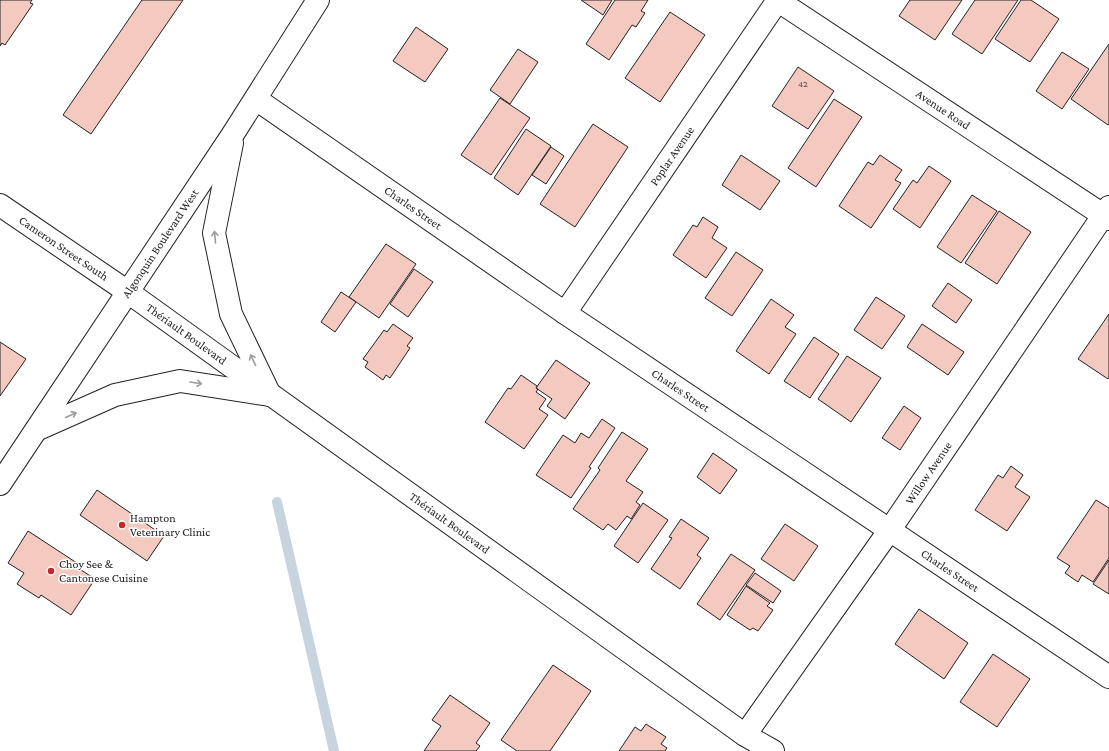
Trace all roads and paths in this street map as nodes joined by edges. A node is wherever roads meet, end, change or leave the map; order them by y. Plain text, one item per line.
1 (318, 0) edge
2 (778, 0) edge
3 (256, 99) junction
4 (233, 134) junction
5 (0, 205) edge
6 (1107, 214) edge
7 (128, 292) junction
8 (565, 313) junction
9 (270, 395) junction
10 (36, 430) junction
11 (0, 484) edge
12 (889, 530) junction
13 (1109, 677) edge
14 (745, 735) junction
15 (773, 751) edge

1 - 3 street, Algonquin Boulevard West
2 - 6 street, Avenue Road
2 - 8 street, Poplar Avenue
3 - 4 street, Algonquin Boulevard West
3 - 8 street, Charles Street
4 - 7 street, Algonquin Boulevard West
9 -> 4 street
5 - 7 street, Cameron Street South
6 - 12 street, Willow Avenue
7 - 9 street, Thériault Boulevard
7 - 10 street, Algonquin Boulevard West
8 - 12 street, Charles Street
10 -> 9 street
9 - 14 street, Thériault Boulevard
10 - 11 street, Algonquin Boulevard West
12 - 13 street, Charles Street
12 - 14 street, Willow Avenue
14 - 15 street, Thériault Boulevard

